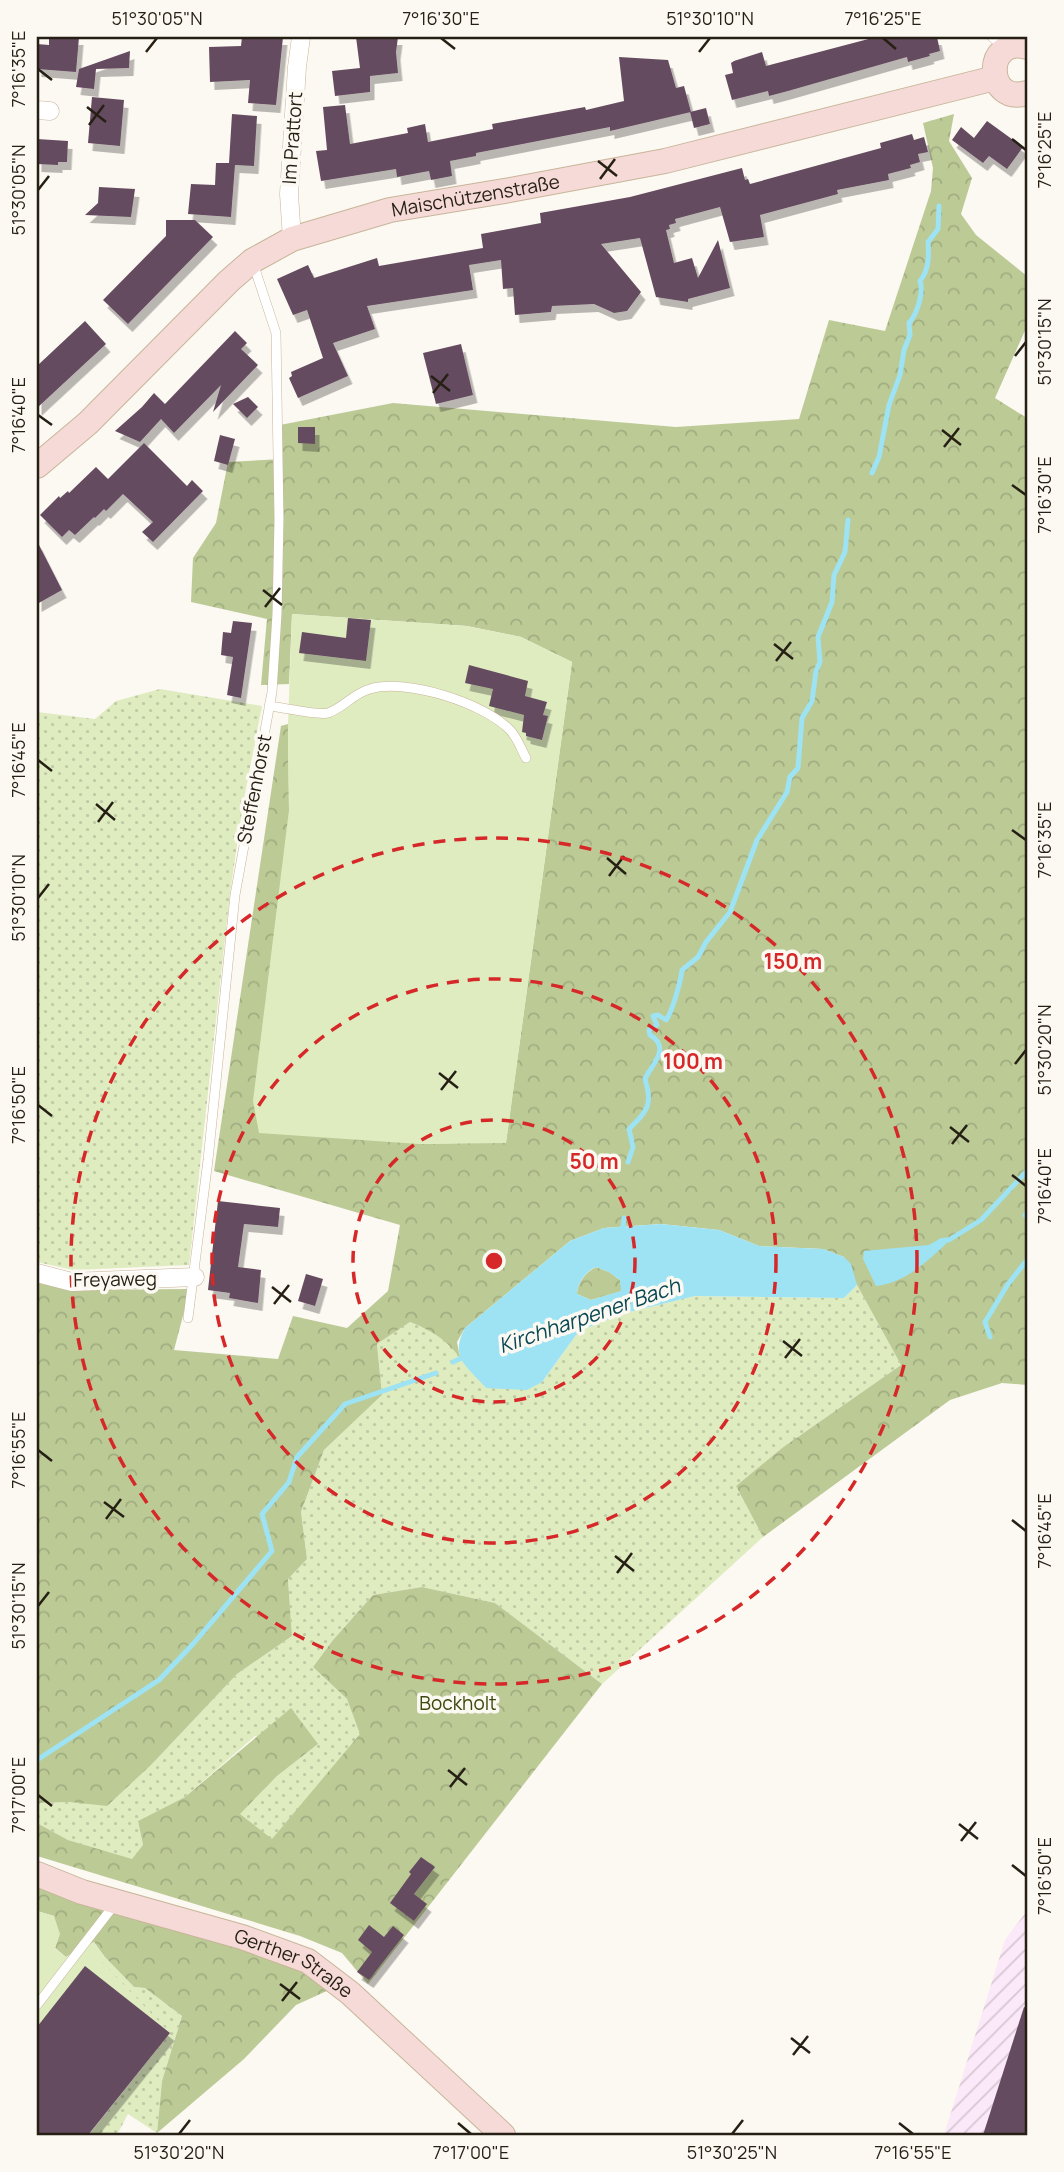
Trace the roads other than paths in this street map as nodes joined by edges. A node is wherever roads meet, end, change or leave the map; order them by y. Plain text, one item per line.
1 (302, 37) edge
2 (1014, 43) edge
3 (995, 78) junction
4 (1026, 99) edge
5 (292, 239) junction
6 (252, 261) junction
7 (37, 466) edge
8 (269, 706) junction
9 (526, 758) dead end
10 (37, 1273) edge
11 (195, 1277) junction
12 (188, 1318) dead end
13 (37, 1874) edge
14 (116, 1903) junction
15 (37, 2005) edge
16 (503, 2135) edge

1 - 5 street, Im Prattort
2 - 3 street
3 - 4 street
3 - 5 street, Maischützenstraße
5 - 6 street, Maischützenstraße
6 - 7 street, Maischützenstraße
6 - 8 lane, Steffenhorst
8 - 9 lane
8 - 11 lane, Steffenhorst
10 - 11 street, Freyaweg
11 - 12 lane, Steffenhorst
13 - 14 street, Gerther Straße
14 - 15 lane
14 - 16 street, Gerther Straße

